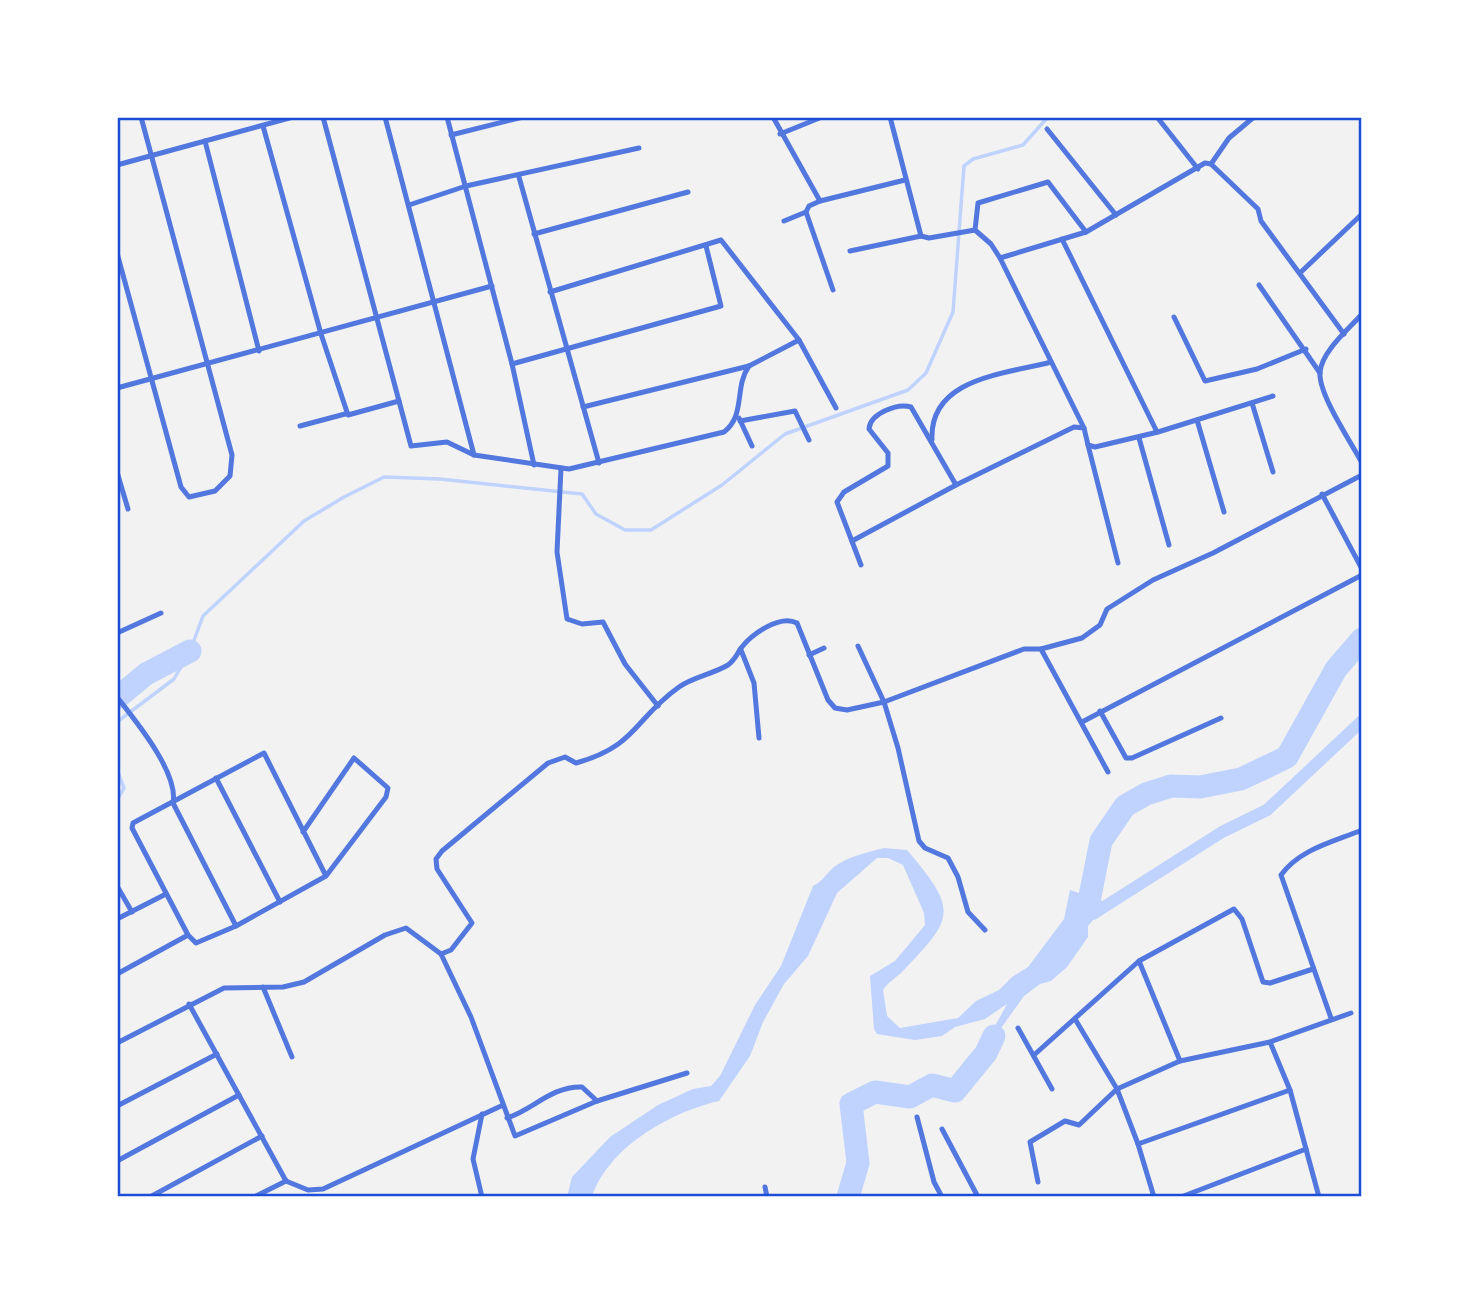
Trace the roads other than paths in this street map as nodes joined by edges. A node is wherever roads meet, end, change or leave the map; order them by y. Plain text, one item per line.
1 (141, 117) edge
2 (293, 117) edge
3 (323, 117) edge
4 (385, 117) edge
5 (447, 117) edge
6 (523, 117) edge
7 (773, 117) edge
8 (822, 117) edge
9 (890, 117) edge
10 (1157, 117) edge
11 (1254, 117) edge
12 (263, 126) junction
13 (1047, 129) dead end
14 (780, 134) junction
15 (451, 135) junction
16 (205, 141) junction
17 (639, 148) dead end
18 (151, 157) junction
19 (1211, 164) junction
20 (117, 165) edge
21 (1198, 169) junction
22 (519, 177) junction
23 (905, 180) junction
24 (466, 186) junction
25 (688, 192) dead end
26 (820, 201) junction
27 (409, 205) junction
28 (806, 212) junction
29 (1362, 214) edge
30 (1116, 215) junction
31 (784, 221) dead end
32 (973, 230) junction
33 (1086, 232) junction
34 (534, 234) junction
35 (921, 236) junction
36 (1062, 239) junction
37 (706, 246) junction
38 (850, 251) dead end
39 (117, 253) edge
40 (1000, 258) junction
41 (1301, 272) junction
42 (1259, 285) dead end
43 (492, 286) junction
44 (833, 290) dead end
45 (550, 292) junction
46 (435, 302) junction
47 (1362, 314) edge
48 (1174, 317) dead end
49 (377, 318) junction
50 (321, 334) junction
51 (1344, 334) junction
52 (799, 340) junction
53 (566, 348) junction
54 (1306, 349) junction
55 (259, 351) junction
56 (1051, 362) junction
57 (512, 364) junction
58 (206, 365) junction
59 (749, 366) junction
60 (1320, 373) junction
61 (151, 380) junction
62 (117, 388) edge
63 (1273, 396) dead end
64 (398, 401) junction
65 (1252, 403) junction
66 (583, 407) junction
67 (836, 408) dead end
68 (345, 414) junction
69 (739, 418) junction
70 (1197, 420) junction
71 (300, 426) dead end
72 (1084, 428) junction
73 (1157, 432) junction
74 (1139, 438) junction
75 (809, 440) dead end
76 (932, 443) junction
77 (1088, 445) junction
78 (752, 446) dead end
79 (474, 455) junction
80 (599, 463) junction
81 (1362, 463) edge
82 (534, 465) junction
83 (561, 468) junction
84 (1273, 471) dead end
85 (117, 472) edge
86 (1362, 475) edge
87 (957, 485) junction
88 (1322, 494) junction
89 (128, 509) dead end
90 (1224, 512) dead end
91 (852, 541) junction
92 (1169, 545) dead end
93 (1118, 564) dead end
94 (861, 565) dead end
95 (1362, 569) edge
96 (1362, 575) edge
97 (161, 613) dead end
98 (117, 633) edge
99 (858, 646) dead end
100 (824, 648) dead end
101 (740, 649) junction
102 (1041, 649) junction
103 (809, 655) junction
104 (117, 697) edge
105 (884, 702) junction
106 (658, 706) junction
107 (1100, 711) junction
108 (1221, 718) dead end
109 (1082, 722) junction
110 (760, 738) dead end
111 (1108, 772) dead end
112 (216, 778) junction
113 (173, 803) junction
114 (1362, 830) edge
115 (303, 832) junction
116 (326, 877) junction
117 (117, 886) edge
118 (166, 894) junction
119 (280, 902) junction
120 (132, 912) junction
121 (117, 919) edge
122 (236, 926) junction
123 (985, 930) dead end
124 (188, 935) junction
125 (441, 954) junction
126 (1139, 961) junction
127 (1313, 969) junction
128 (117, 974) edge
129 (262, 987) junction
130 (189, 1004) junction
131 (1351, 1013) dead end
132 (1331, 1018) junction
133 (1075, 1019) junction
134 (1017, 1028) dead end
135 (1270, 1041) junction
136 (117, 1042) edge
137 (217, 1054) junction
138 (1034, 1055) junction
139 (292, 1057) dead end
140 (1180, 1060) junction
141 (687, 1073) dead end
142 (1052, 1089) dead end
143 (1117, 1089) junction
144 (1290, 1090) junction
145 (239, 1095) junction
146 (597, 1101) junction
147 (117, 1106) edge
148 (501, 1106) junction
149 (482, 1114) junction
150 (917, 1117) dead end
151 (507, 1118) junction
152 (942, 1129) dead end
153 (262, 1136) junction
154 (1138, 1144) junction
155 (1307, 1149) junction
156 (117, 1161) edge
157 (286, 1181) junction
158 (1038, 1182) dead end
159 (765, 1186) dead end
160 (150, 1197) edge
161 (254, 1197) edge
162 (482, 1197) edge
163 (767, 1197) edge
164 (942, 1197) edge
165 (978, 1197) edge
166 (1154, 1197) edge
167 (1181, 1197) edge
168 (1319, 1197) edge

1 - 18 street
2 - 12 street
3 - 49 street
4 - 27 street
5 - 15 street
6 - 15 street
7 - 14 street
8 - 14 street
9 - 23 street
10 - 21 street
11 - 19 street
12 - 16 street
12 - 50 street
13 - 30 street
14 - 26 street
15 - 24 street
16 - 18 street
16 - 55 street
17 - 22 street
18 - 20 street
18 - 58 street
19 - 21 street
19 - 41 street
21 - 30 street
22 - 24 street
22 - 34 street
23 - 26 street
23 - 35 street
24 - 27 street
24 - 43 street
25 - 34 street
26 - 28 street
27 - 46 street
28 - 31 street
28 - 44 street
29 - 41 street
30 - 33 street
32 - 33 street
32 - 35 street
32 - 40 street
33 - 36 street
34 - 45 street
35 - 38 street
36 - 40 street
36 - 73 street
37 - 45 street
37 - 52 street
37 - 53 street
39 - 61 street
40 - 56 street
41 - 51 street
42 - 54 street
43 - 46 street
43 - 57 street
45 - 53 street
46 - 49 street
46 - 79 street
47 - 51 street
48 - 54 street
49 - 50 street
49 - 64 street
50 - 55 street
50 - 68 street
51 - 60 street
52 - 59 street
52 - 67 street
53 - 57 street
53 - 66 street
54 - 60 street
55 - 58 street
56 - 72 street
56 - 76 street
57 - 82 street
58 - 61 street
58 - 61 street
59 - 66 street
59 - 69 street
60 - 81 street
61 - 62 street
63 - 65 street
64 - 68 street
64 - 79 street
65 - 70 street
65 - 84 street
66 - 80 street
68 - 71 street
69 - 75 street
69 - 78 street
69 - 80 street
70 - 73 street
70 - 90 street
72 - 77 street
72 - 87 street
73 - 74 street
74 - 77 street
74 - 92 street
76 - 87 street
76 - 91 street
77 - 93 street
79 - 82 street
80 - 83 street
82 - 83 street
83 - 106 street
85 - 89 street
86 - 88 street
87 - 91 street
88 - 95 street
88 - 102 street
91 - 94 street
96 - 107 street
97 - 98 street
99 - 105 street
100 - 103 street
101 - 103 street
101 - 106 street
101 - 110 street
102 - 105 street
102 - 109 street
103 - 105 street
104 - 113 street
105 - 123 street
106 - 125 street
107 - 108 street
107 - 109 street
109 - 111 street
112 - 113 street
112 - 115 street
112 - 119 street
113 - 118 street
113 - 122 street
114 - 127 street
115 - 116 street
115 - 116 street
116 - 119 street
117 - 120 street
118 - 120 street
118 - 124 street
119 - 122 street
120 - 121 street
122 - 124 street
124 - 128 street
125 - 129 street
125 - 148 street
126 - 127 street
126 - 133 street
126 - 140 street
127 - 132 street
129 - 130 street
129 - 139 street
130 - 136 street
130 - 137 street
131 - 132 street
132 - 135 street
133 - 138 street
133 - 143 street
134 - 138 street
135 - 140 street
135 - 144 street
137 - 145 street
137 - 147 street
138 - 142 street
140 - 143 street
141 - 146 street
143 - 154 street
143 - 158 street
144 - 154 street
144 - 155 street
145 - 153 street
145 - 156 street
146 - 151 street
146 - 151 street
148 - 149 street
148 - 151 street
149 - 157 street
149 - 162 street
150 - 164 street
152 - 165 street
153 - 157 street
153 - 160 street
154 - 166 street
155 - 167 street
155 - 168 street
157 - 161 street
159 - 163 street

